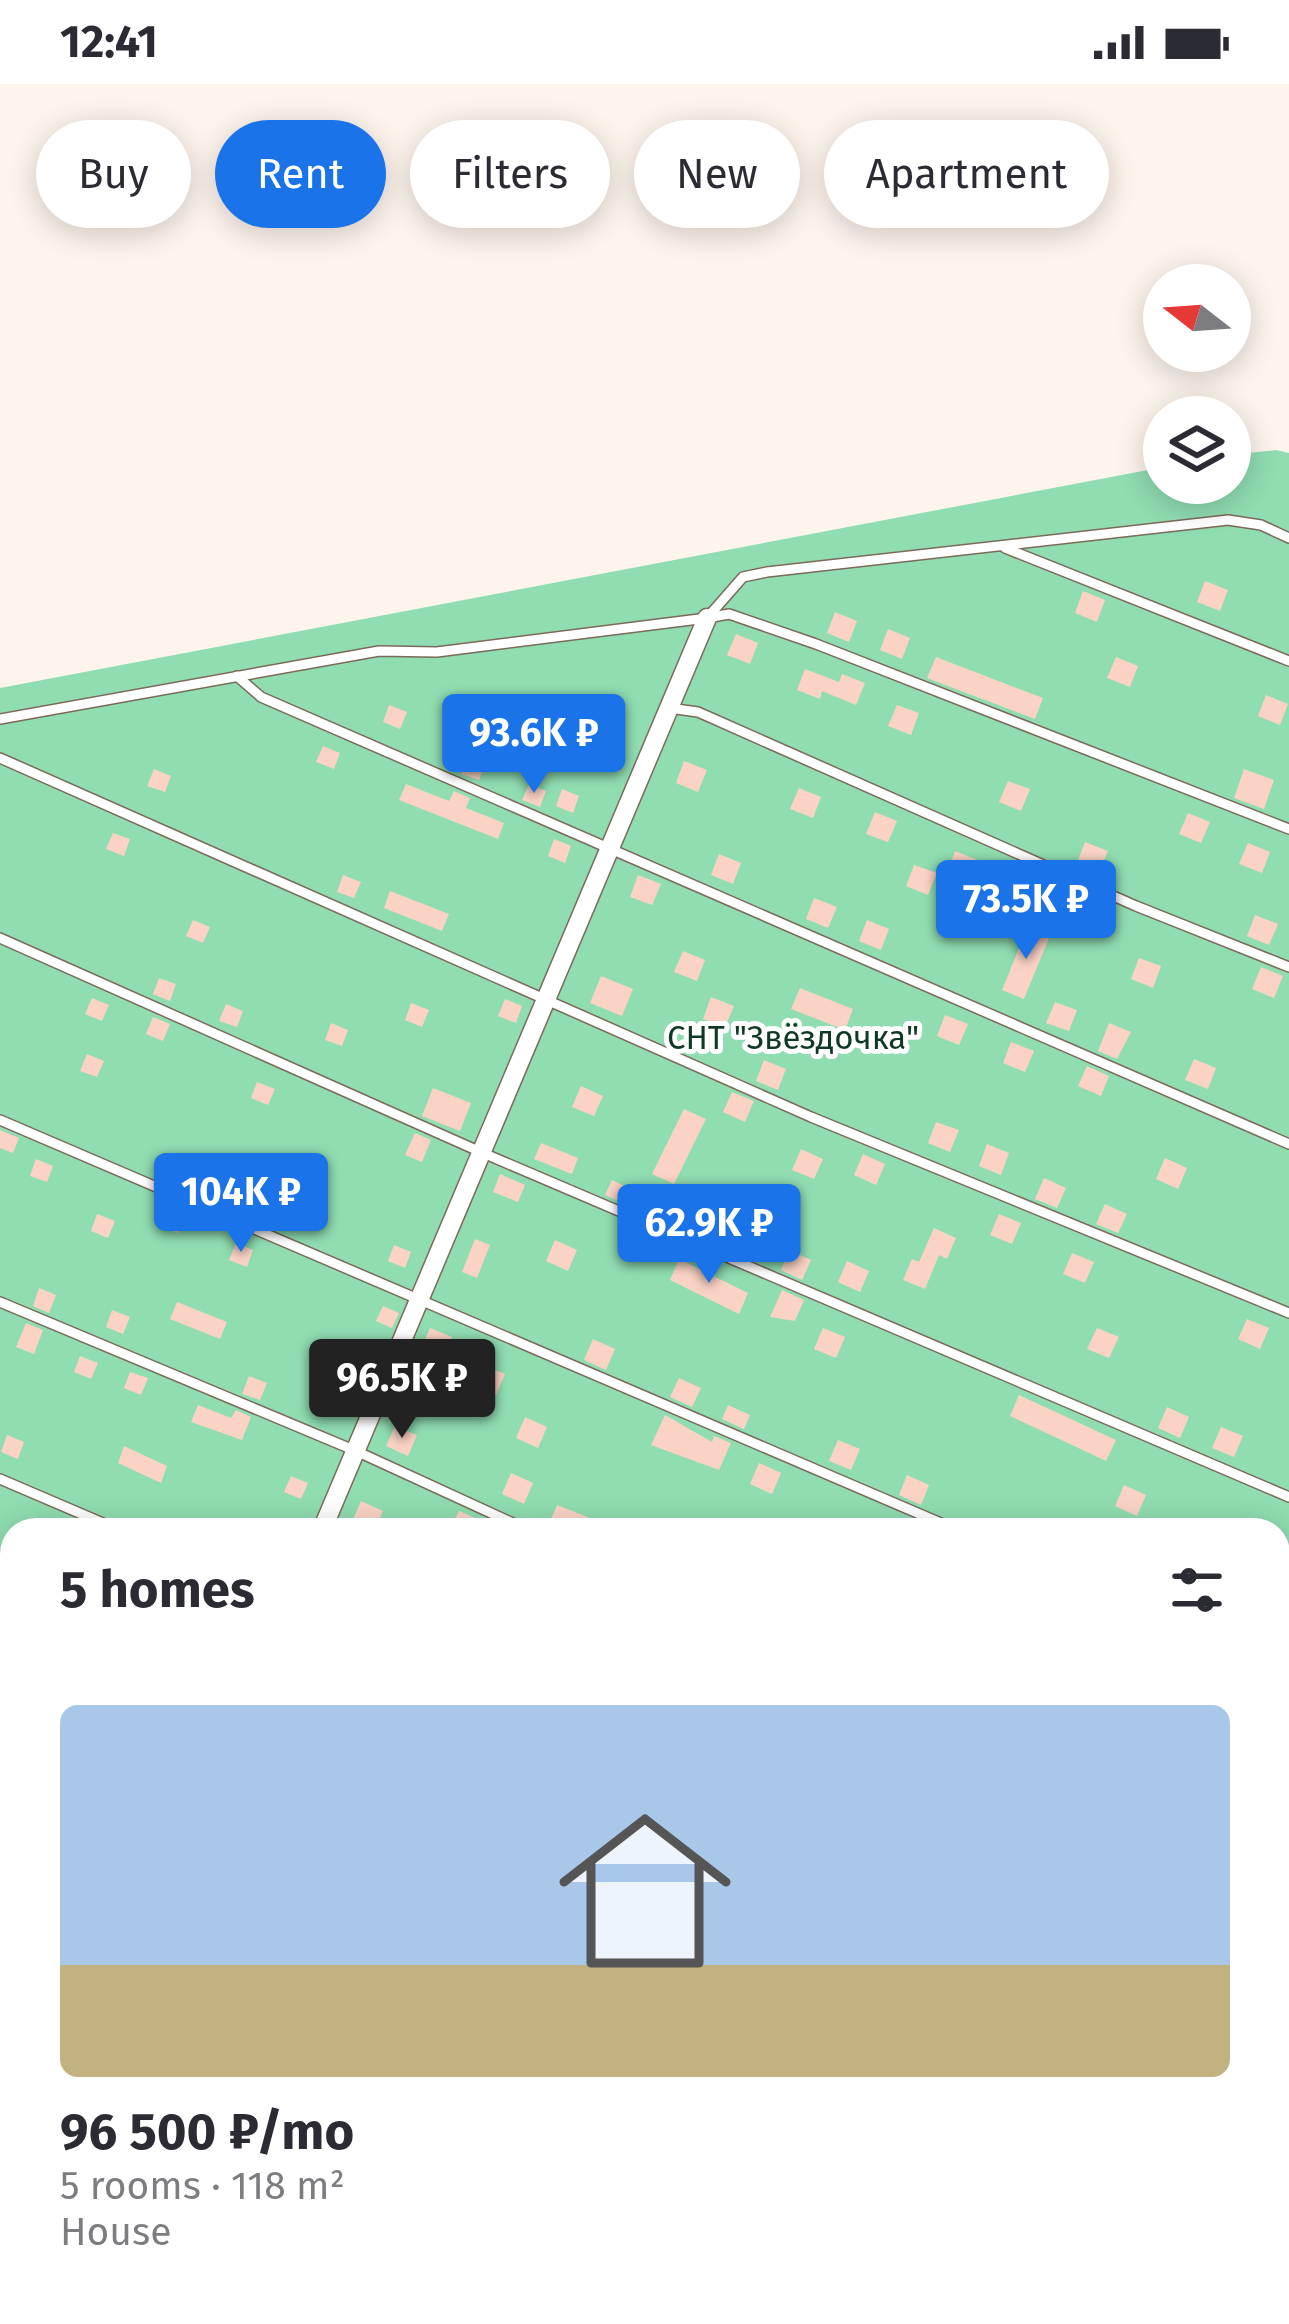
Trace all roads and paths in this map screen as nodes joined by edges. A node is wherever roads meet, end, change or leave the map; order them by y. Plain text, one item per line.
1 (1289, 538) edge
2 (1005, 548) junction
3 (707, 618) junction
4 (1289, 661) edge
5 (237, 676) junction
6 (669, 708) junction
7 (0, 719) edge
8 (0, 758) edge
9 (1289, 830) edge
10 (610, 847) junction
11 (0, 938) edge
12 (1289, 967) edge
13 (547, 1000) junction
14 (0, 1120) edge
15 (1289, 1144) edge
16 (483, 1153) junction
17 (0, 1302) edge
18 (420, 1302) junction
19 (1289, 1313) edge
20 (356, 1450) junction
21 (0, 1479) edge
22 (1289, 1497) edge
23 (91, 1518) edge
24 (327, 1518) edge
25 (502, 1518) edge
26 (929, 1518) edge

1 - 2 lane
2 - 3 lane
2 - 4 lane
3 - 5 lane
3 - 6 street
3 - 9 lane
5 - 7 lane
5 - 10 lane
6 - 10 street
6 - 12 lane
8 - 13 lane
10 - 13 street
10 - 15 lane
11 - 16 lane
13 - 16 street
13 - 19 lane
14 - 18 lane
16 - 18 street
16 - 22 lane
17 - 20 lane
18 - 20 street
18 - 26 lane
20 - 24 street
20 - 25 lane
21 - 23 lane

